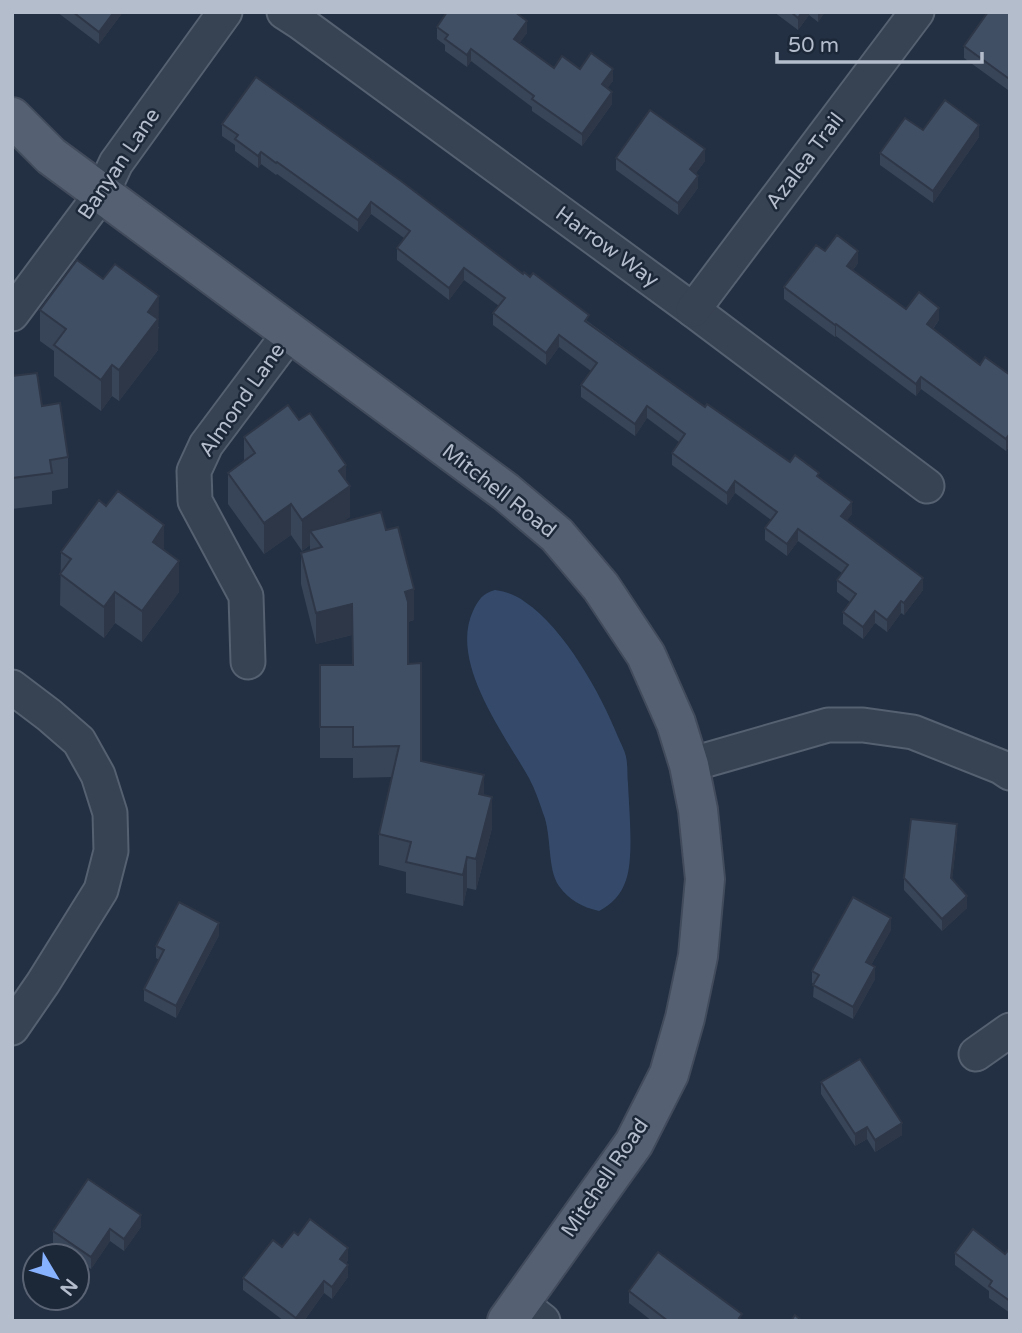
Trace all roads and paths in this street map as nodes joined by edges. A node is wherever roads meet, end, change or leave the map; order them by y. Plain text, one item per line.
1 (225, 12) edge
2 (284, 12) edge
3 (917, 12) edge
4 (12, 117) edge
5 (102, 193) junction
6 (693, 310) junction
7 (12, 314) edge
8 (289, 334) junction
9 (927, 486) dead end
10 (248, 662) dead end
11 (12, 687) edge
12 (689, 765) junction
13 (1010, 774) edge
14 (12, 1028) edge
15 (1010, 1030) edge
16 (976, 1054) dead end
17 (523, 1315) edge

1 - 5 street, Banyan Lane
2 - 6 street, Harrow Way
3 - 6 street, Azalea Trail
4 - 5 main road, Mitchell Road
5 - 7 street, Banyan Lane
5 - 8 main road, Mitchell Road
6 - 9 street, Harrow Way
8 - 10 street, Almond Lane
8 - 12 main road, Mitchell Road
11 - 14 street
12 - 13 street
12 - 17 main road, Mitchell Road
15 - 16 street

